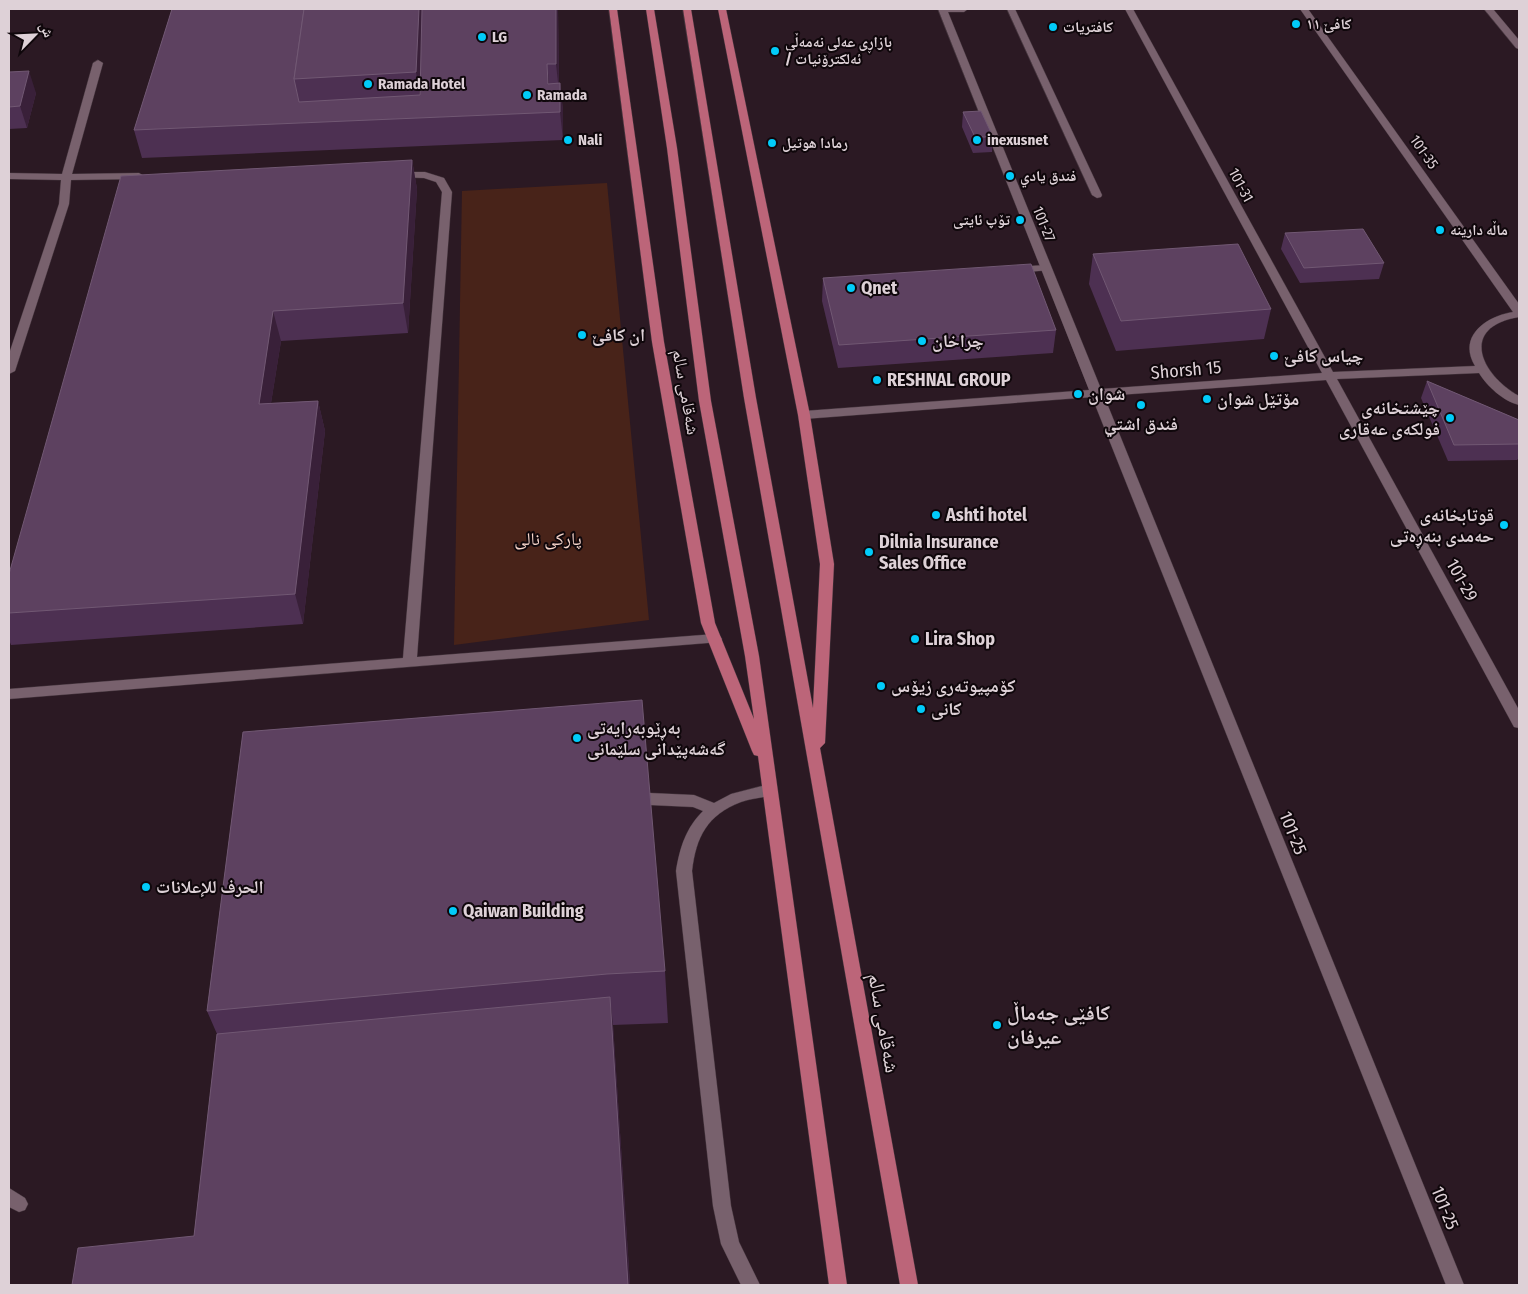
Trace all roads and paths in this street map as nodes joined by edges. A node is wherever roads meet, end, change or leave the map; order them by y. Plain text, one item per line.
1 (613, 9) edge
2 (650, 9) edge
3 (687, 9) edge
4 (722, 9) edge
5 (942, 9) edge
6 (964, 9) edge
7 (1011, 9) edge
8 (1128, 9) edge
9 (1304, 9) edge
10 (1488, 9) edge
11 (1519, 46) edge
12 (98, 63) dead end
13 (385, 175) edge
14 (9, 176) edge
15 (66, 176) junction
16 (146, 176) edge
17 (1097, 195) dead end
18 (1046, 268) junction
19 (1008, 270) edge
20 (1519, 313) edge
21 (1480, 369) junction
22 (9, 370) edge
23 (1328, 376) junction
24 (1096, 394) junction
25 (1519, 401) edge
26 (804, 415) junction
27 (715, 639) junction
28 (410, 663) junction
29 (9, 694) edge
30 (1519, 723) edge
31 (817, 769) junction
32 (767, 770) junction
33 (770, 790) junction
34 (650, 799) edge
35 (714, 809) junction
36 (751, 1285) edge
37 (838, 1285) edge
38 (909, 1285) edge
39 (1455, 1285) edge

1 - 27 main road, شەقامی سالم
2 - 32 main road, شەقامی سالم
3 - 31 main road, شەقامی سالم
4 - 26 main road, شەقامی سالم
5 - 6 street
5 - 18 street, 101-27
7 - 17 street
8 - 23 street, 101-31
9 - 20 street, 101-35
10 - 11 street
12 - 15 street
13 - 28 street
14 - 15 street
15 - 16 street
15 - 22 street
18 - 19 street
18 - 24 street, 101-27
20 - 21 street
21 - 23 street, Shorsh 15
21 - 25 street
23 - 24 street, Shorsh 15
23 - 30 street, 101-29
24 - 26 street, Shorsh 15
24 - 39 street, 101-25
26 - 31 main road, شەقامی سالم
27 - 28 street
27 - 32 main road, شەقامی سالم
28 - 29 street
31 - 38 main road, شەقامی سالم
32 - 33 main road, شەقامی سالم
33 - 35 street
33 - 37 main road, شەقامی سالم
34 - 35 street
35 - 36 street

